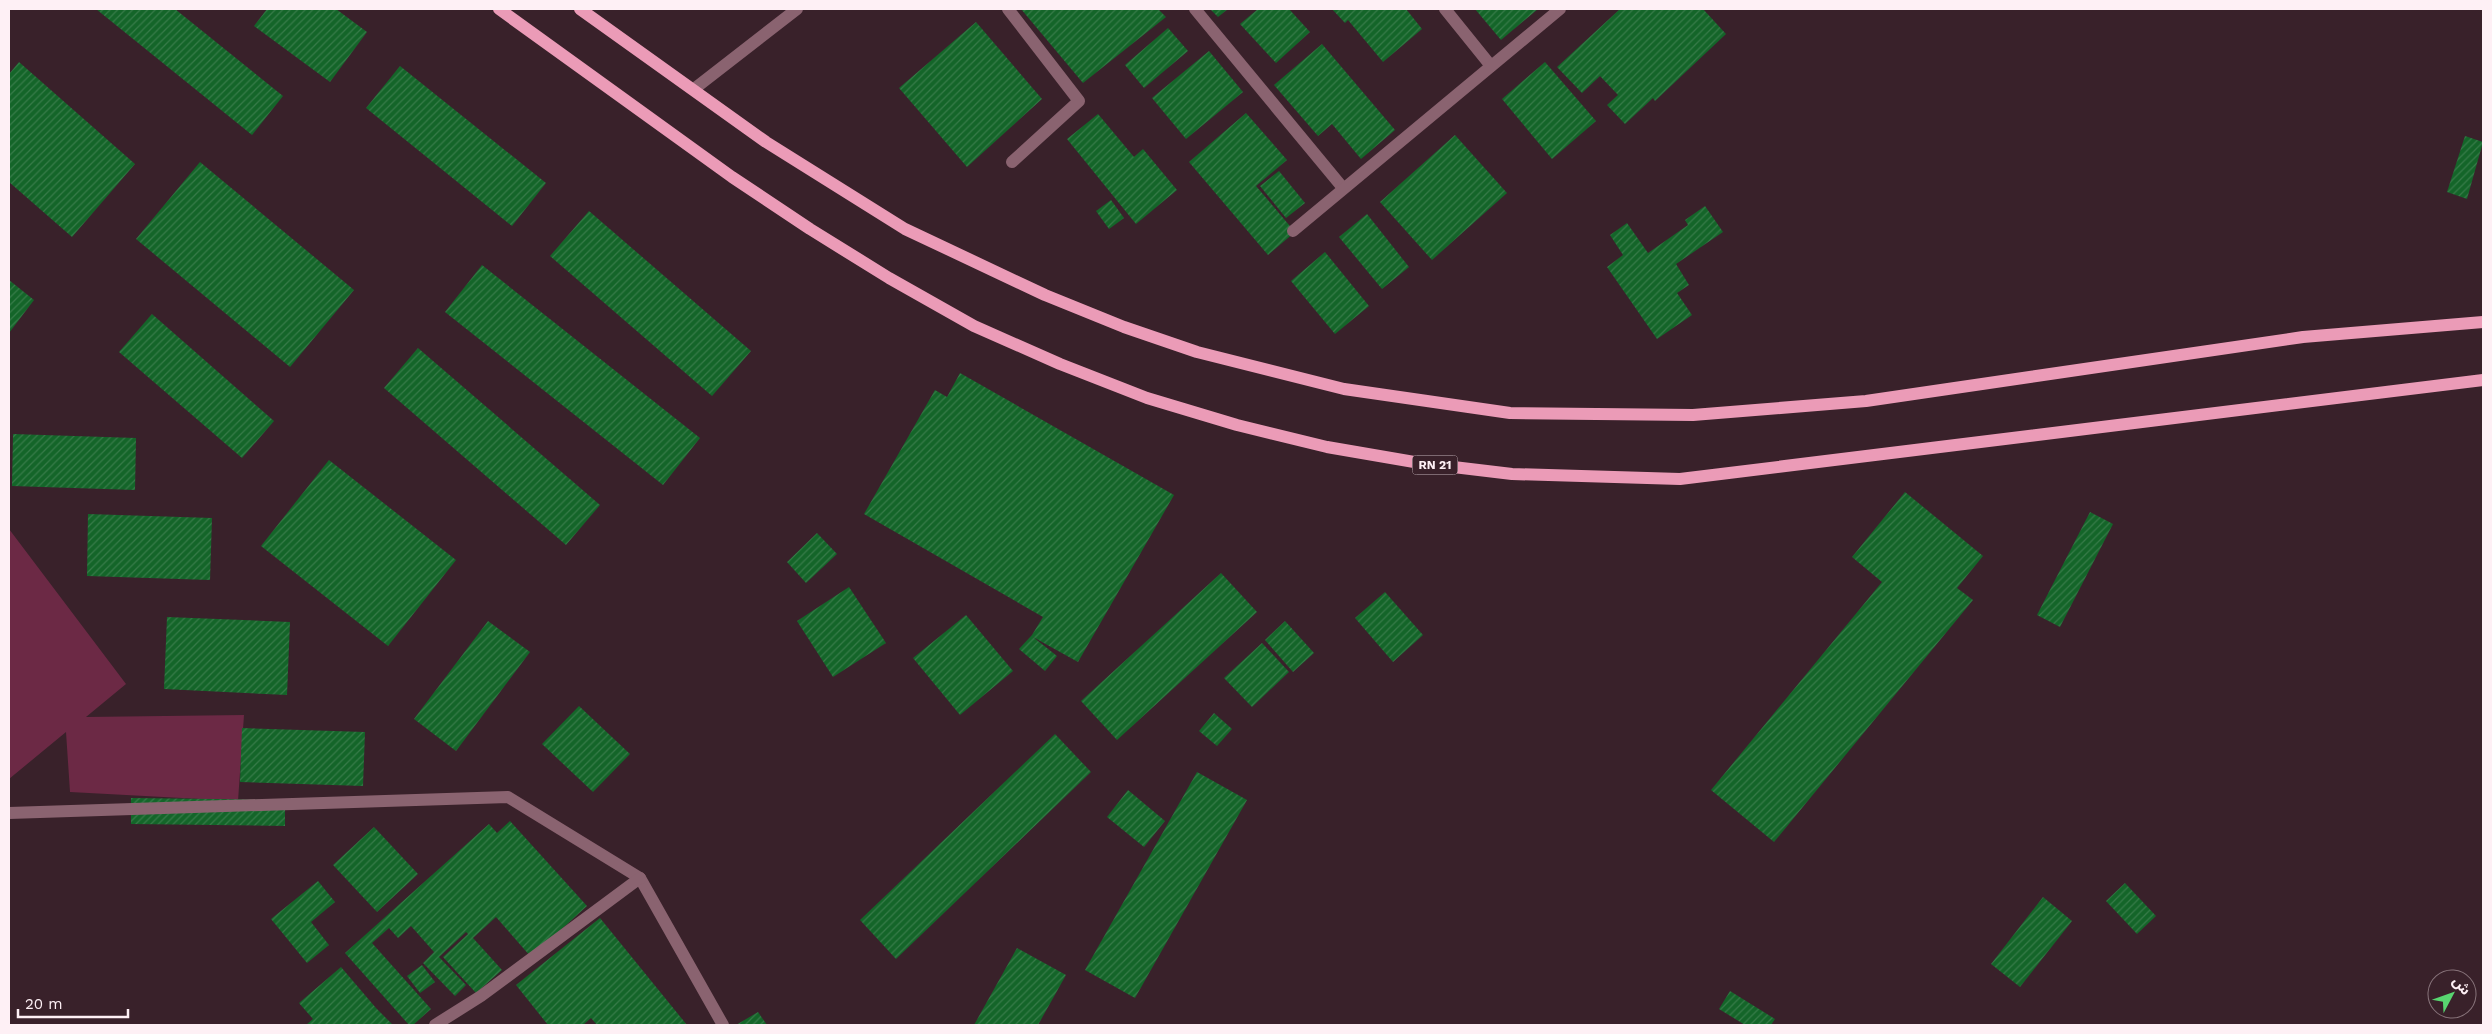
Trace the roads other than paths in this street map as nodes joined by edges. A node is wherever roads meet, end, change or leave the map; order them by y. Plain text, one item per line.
1 (499, 9) edge
2 (580, 9) edge
3 (797, 9) edge
4 (1008, 9) edge
5 (1195, 9) edge
6 (1445, 9) edge
7 (1560, 9) edge
8 (1491, 66) junction
9 (694, 89) junction
10 (1012, 162) dead end
11 (1343, 188) junction
12 (1293, 231) dead end
13 (2483, 322) edge
14 (2483, 380) edge
15 (9, 813) edge
16 (640, 878) junction
17 (435, 1025) edge
18 (723, 1025) edge

1 - 14 main road, RN 21
2 - 9 main road
3 - 9 street
4 - 10 street
5 - 11 street
6 - 8 street
7 - 8 street
8 - 11 street
9 - 13 main road
11 - 12 street
15 - 16 street
16 - 17 street
16 - 18 street

